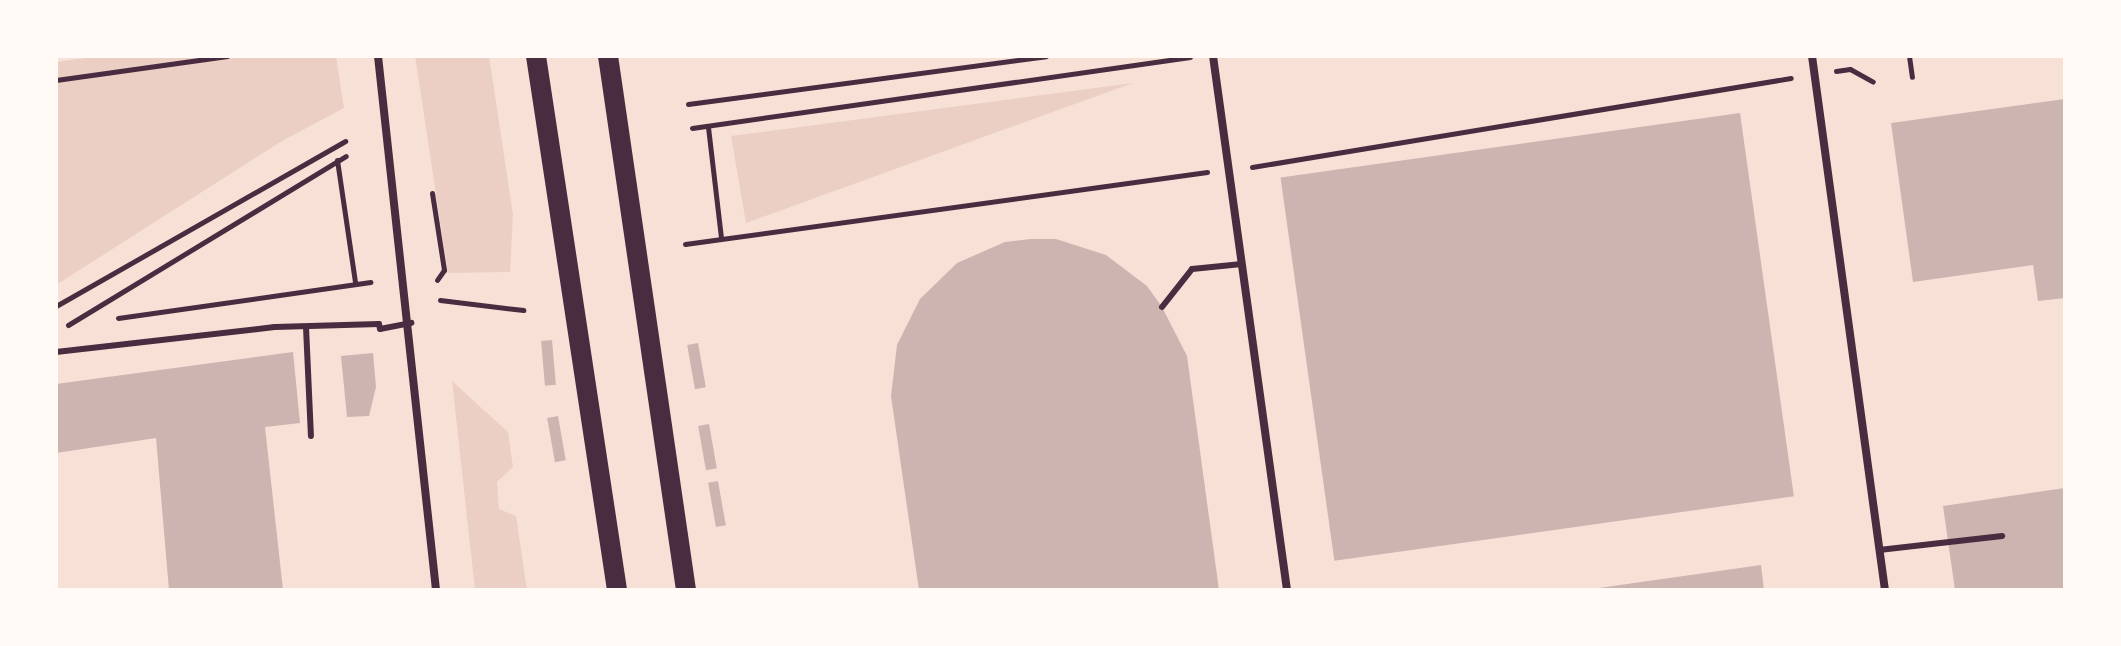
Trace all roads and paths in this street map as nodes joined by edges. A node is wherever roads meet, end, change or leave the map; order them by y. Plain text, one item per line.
1 (227, 56) edge
2 (378, 56) edge
3 (536, 56) edge
4 (608, 56) edge
5 (1046, 56) edge
6 (1198, 56) edge
7 (1213, 56) edge
8 (1812, 56) edge
9 (1909, 56) edge
10 (1850, 69) dead end
11 (1912, 77) dead end
12 (56, 80) edge
13 (1780, 80) dead end
14 (1873, 82) dead end
15 (1767, 83) dead end
16 (688, 104) dead end
17 (708, 127) junction
18 (692, 128) dead end
19 (345, 141) dead end
20 (346, 156) dead end
21 (337, 160) junction
22 (432, 193) dead end
23 (721, 238) dead end
24 (1242, 264) junction
25 (437, 280) dead end
26 (355, 282) junction
27 (370, 282) dead end
28 (440, 300) dead end
29 (56, 306) edge
30 (1162, 307) dead end
31 (523, 310) dead end
32 (112, 319) dead end
33 (97, 321) dead end
34 (411, 323) junction
35 (67, 325) junction
36 (56, 327) edge
37 (306, 327) junction
38 (56, 352) edge
39 (311, 436) dead end
40 (2002, 536) dead end
41 (1879, 550) junction
42 (436, 590) edge
43 (617, 590) edge
44 (686, 590) edge
45 (1287, 590) edge
46 (1885, 590) edge

1 - 12 path
2 - 34 street
3 - 43 main road
4 - 44 main road
5 - 16 path
6 - 17 path
7 - 24 street
8 - 41 street
9 - 11 path
10 - 14 path
13 - 15 path
17 - 18 path
17 - 23 path
19 - 29 path
20 - 21 path
21 - 26 path
21 - 35 path
22 - 25 path
24 - 30 lane
24 - 45 street
26 - 27 path
26 - 32 path
28 - 31 path
33 - 35 path
34 - 37 lane
34 - 42 street
35 - 36 path
37 - 38 lane
37 - 39 lane
40 - 41 lane
41 - 46 street

